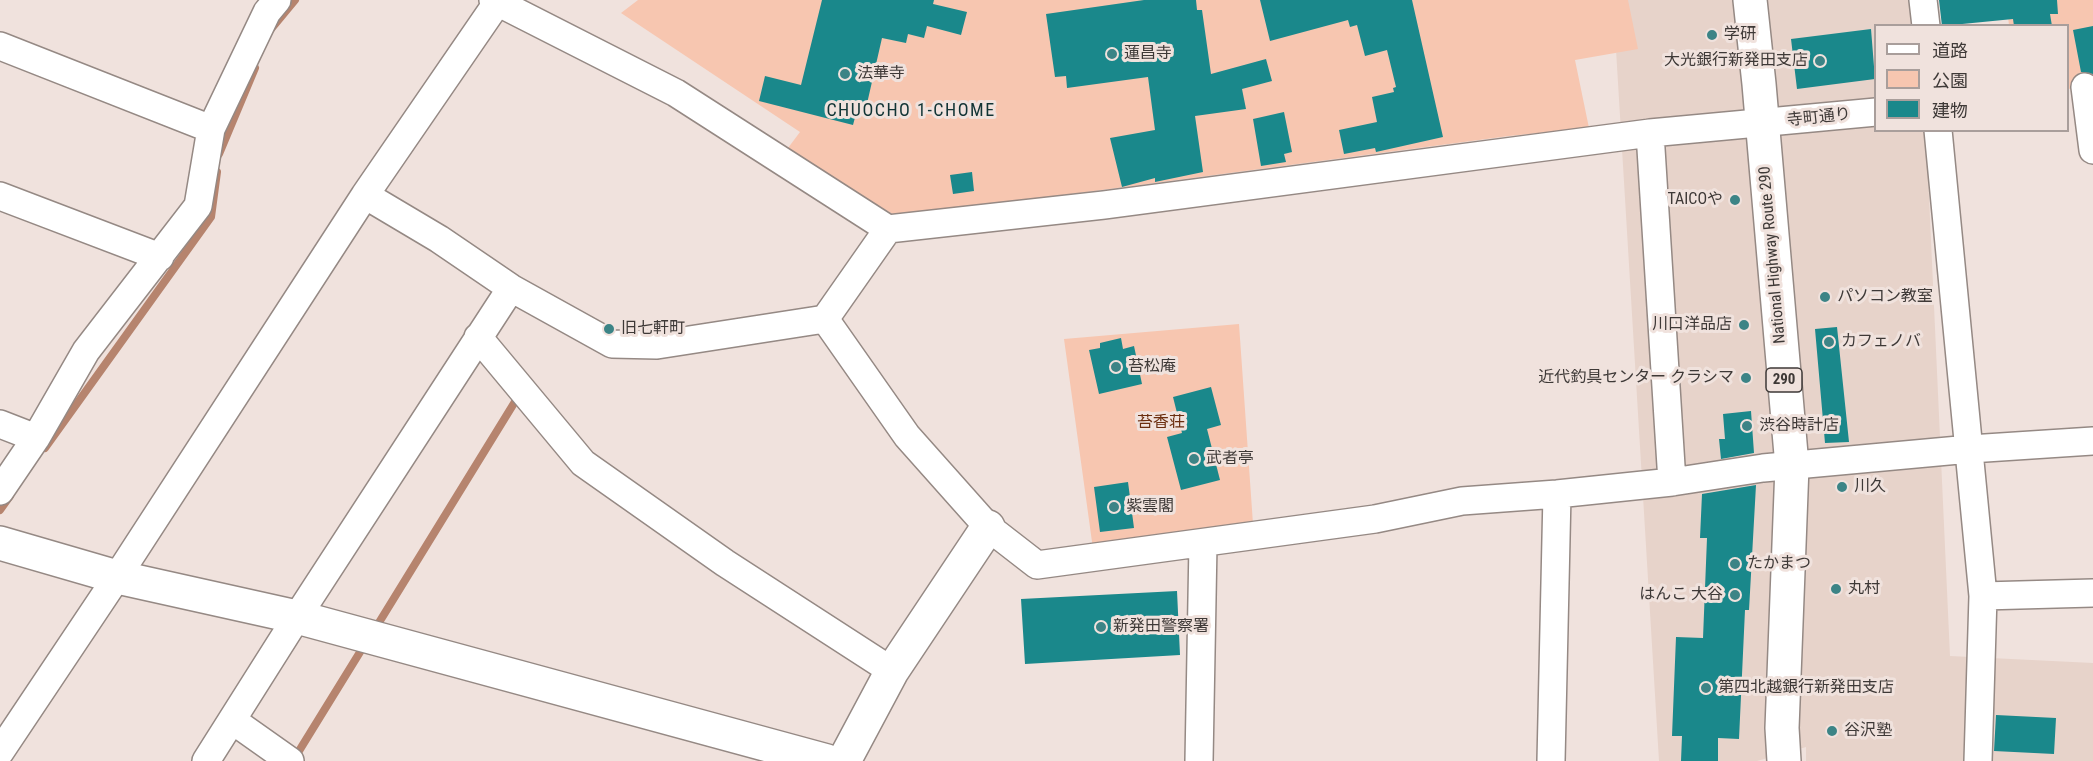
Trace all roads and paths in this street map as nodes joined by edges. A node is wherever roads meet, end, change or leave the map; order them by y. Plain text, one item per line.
1 (277, 0) edge
2 (1750, 0) edge
3 (1923, 0) edge
4 (497, 1) edge
5 (1926, 24) edge
6 (0, 46) edge
7 (2082, 87) edge
8 (1874, 112) edge
9 (1762, 123) junction
10 (211, 129) junction
11 (1938, 132) edge
12 (1650, 133) junction
13 (2093, 150) edge
14 (365, 195) junction
15 (0, 196) edge
16 (888, 229) junction
17 (160, 257) junction
18 (512, 288) junction
19 (825, 319) junction
20 (478, 337) junction
21 (0, 424) edge
22 (36, 438) junction
23 (2093, 441) edge
24 (1970, 449) junction
25 (1792, 466) junction
26 (1672, 482) junction
27 (0, 490) edge
28 (1557, 494) junction
29 (988, 527) junction
30 (0, 543) edge
31 (1203, 544) junction
32 (117, 577) junction
33 (2093, 593) edge
34 (1983, 596) junction
35 (297, 616) junction
36 (892, 671) junction
37 (232, 720) junction
38 (0, 752) edge
39 (206, 761) edge
40 (290, 761) edge
41 (827, 761) edge
42 (843, 761) edge
43 (1199, 761) edge
44 (1551, 761) edge
45 (1784, 761) edge
46 (1978, 761) edge

1 - 10 street
2 - 9 main road, National Highway Route 290 / 290
3 - 5 street
4 - 14 street
4 - 16 street
6 - 10 street
7 - 13 street
8 - 9 street, 寺町通り
9 - 12 street, 寺町通り
9 - 25 main road, National Highway Route 290 / 290
10 - 17 street
11 - 24 street
12 - 16 street, 寺町通り
12 - 26 street
14 - 18 street
14 - 32 street
15 - 17 street
16 - 19 street
17 - 22 street
18 - 19 street
18 - 20 street
19 - 29 street
20 - 35 street
20 - 36 street
21 - 22 street
22 - 27 street
23 - 24 street
24 - 25 street
24 - 34 street
25 - 26 street
25 - 45 main road, National Highway Route 290 / 290
26 - 28 street
28 - 31 street
28 - 44 street
29 - 31 street
29 - 36 main road
30 - 32 main road
31 - 43 street
32 - 35 main road
32 - 38 street
33 - 34 street
34 - 46 street
35 - 37 street
35 - 41 main road
36 - 42 main road
37 - 39 street
37 - 40 street

